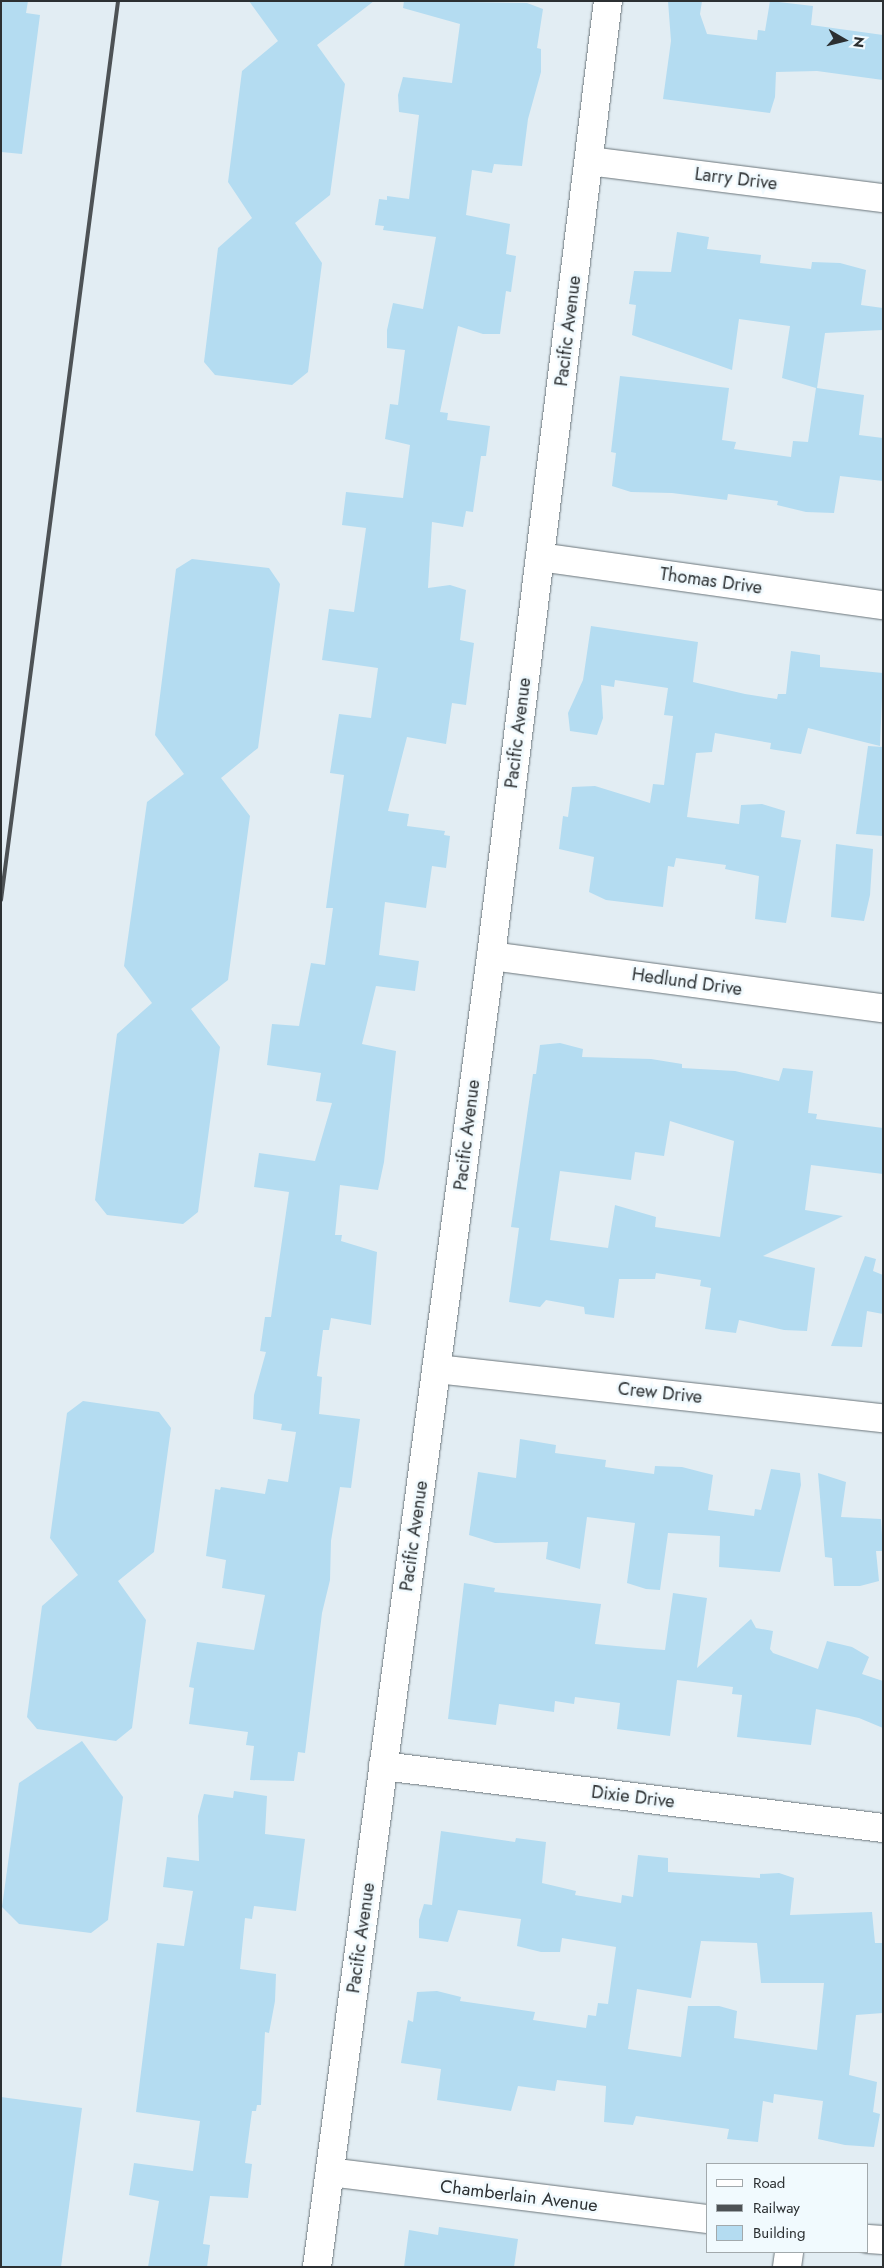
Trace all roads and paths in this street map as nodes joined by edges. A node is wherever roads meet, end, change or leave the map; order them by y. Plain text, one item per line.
1 (608, 1) edge
2 (589, 161) junction
3 (883, 198) edge
4 (540, 557) junction
5 (883, 605) edge
6 (491, 956) junction
7 (883, 1008) edge
8 (437, 1369) junction
9 (883, 1418) edge
10 (383, 1766) junction
11 (883, 1828) edge
12 (330, 2172) junction
13 (706, 2219) edge
14 (869, 2238) edge
15 (883, 2240) edge
16 (789, 2253) edge
17 (317, 2267) edge
18 (787, 2267) edge

1 - 2 street, Pacific Avenue
2 - 3 street, Larry Drive
2 - 4 street, Pacific Avenue
4 - 5 street, Thomas Drive
4 - 6 street, Pacific Avenue
6 - 7 street, Hedlund Drive
6 - 8 street, Pacific Avenue
8 - 9 street, Crew Drive
8 - 10 street, Pacific Avenue
10 - 11 street, Dixie Drive
10 - 12 street, Pacific Avenue
12 - 13 street, Chamberlain Avenue
12 - 17 street, Pacific Avenue
14 - 15 street
16 - 18 street

